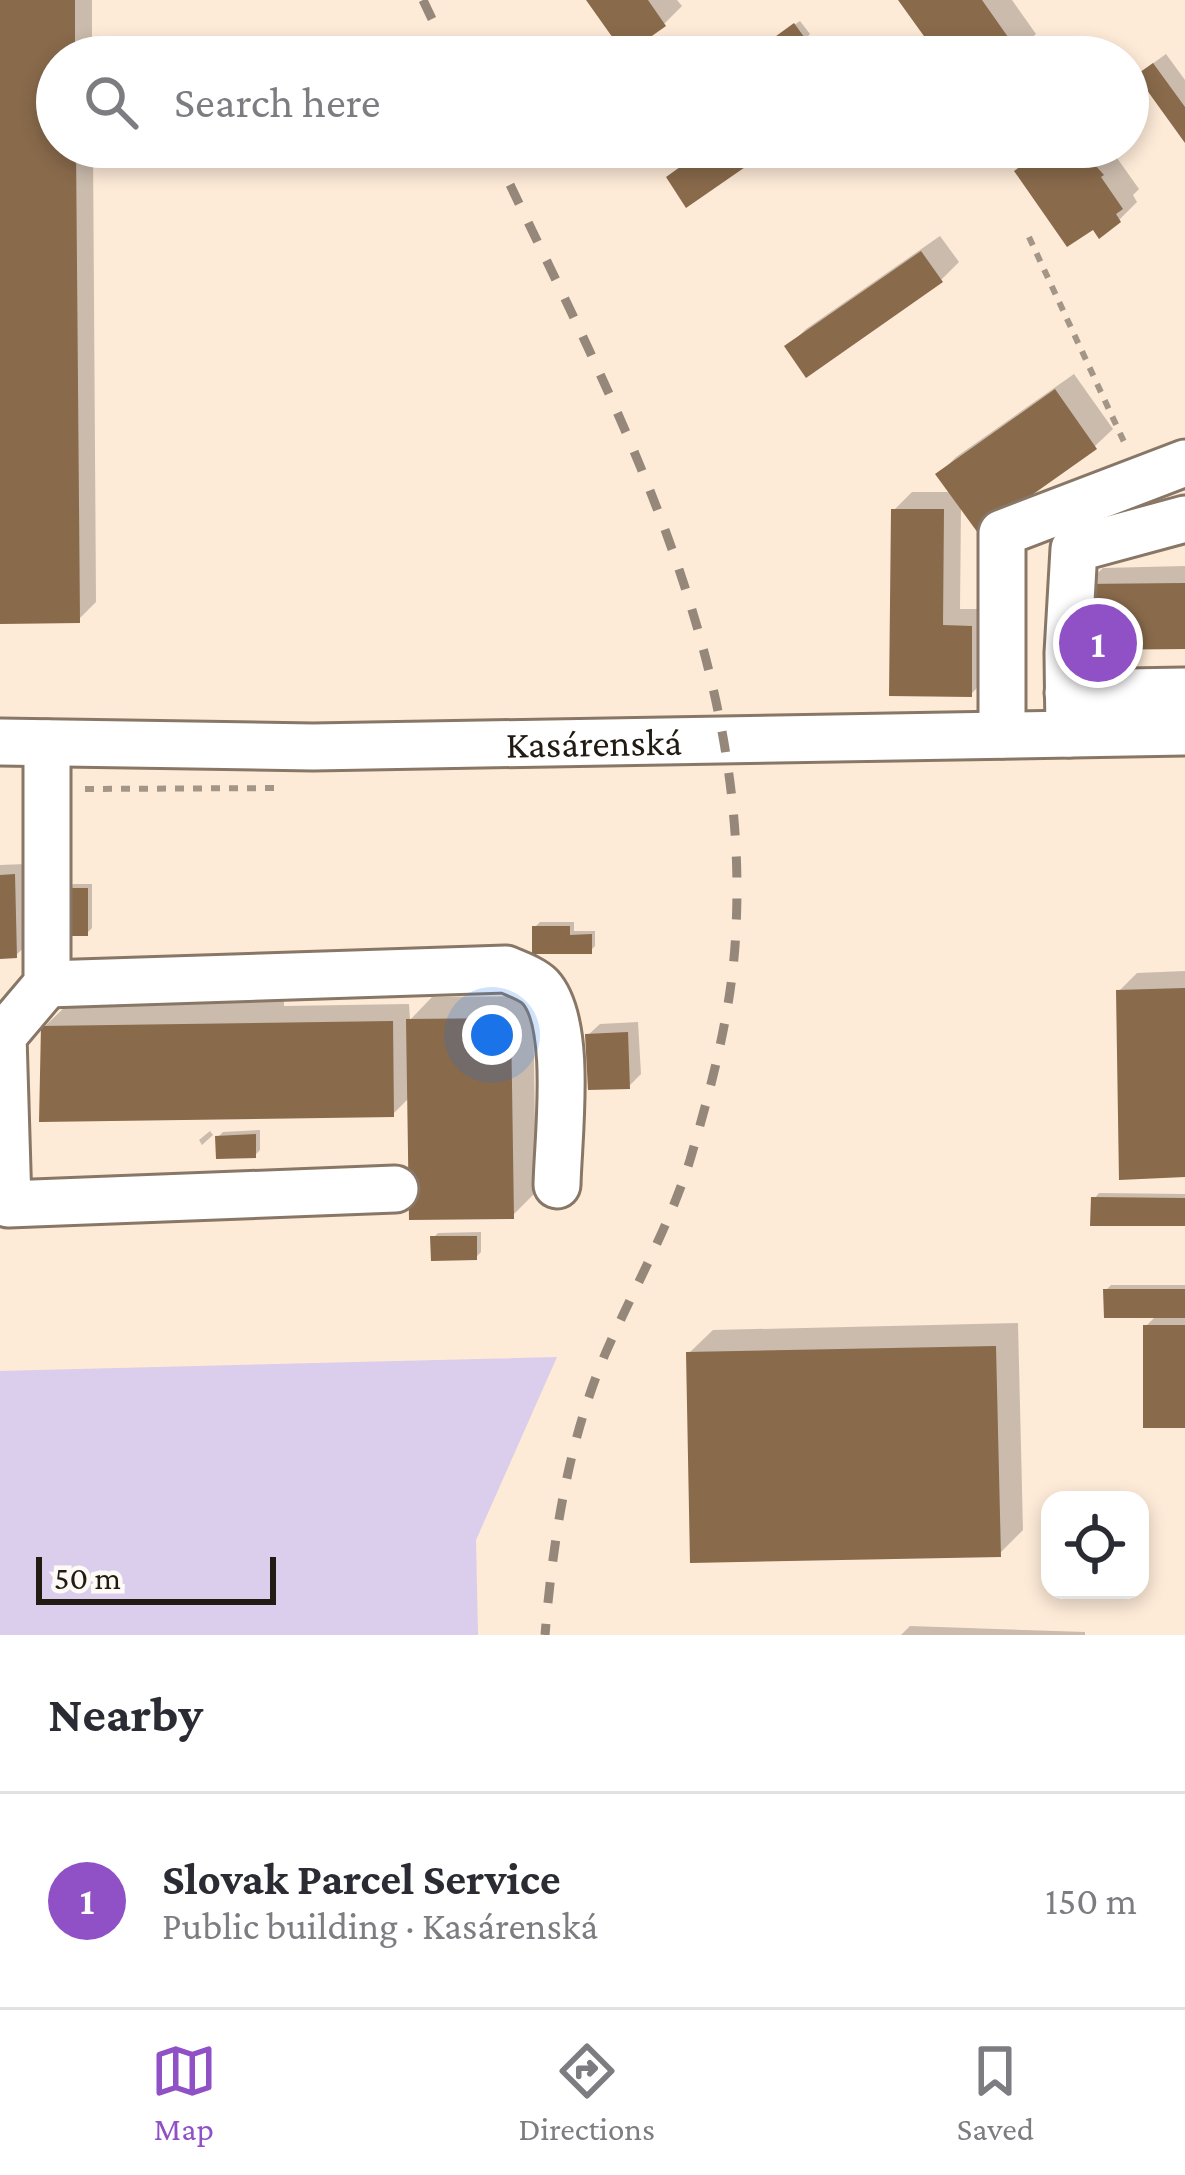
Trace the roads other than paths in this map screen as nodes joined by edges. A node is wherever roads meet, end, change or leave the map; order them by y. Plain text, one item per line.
1 (1185, 463) edge
2 (1185, 519) edge
3 (1185, 691) edge
4 (1068, 693) junction
5 (1185, 732) edge
6 (1002, 735) junction
7 (0, 742) edge
8 (46, 743) junction
9 (46, 984) junction
10 (557, 1186) dead end
11 (395, 1189) dead end

1 - 6 street
2 - 4 street
3 - 4 street
4 - 5 street, Kasárenská
4 - 6 street, Kasárenská
6 - 8 street, Kasárenská
7 - 8 street, Kasárenská
8 - 9 street
9 - 10 street
9 - 11 street

